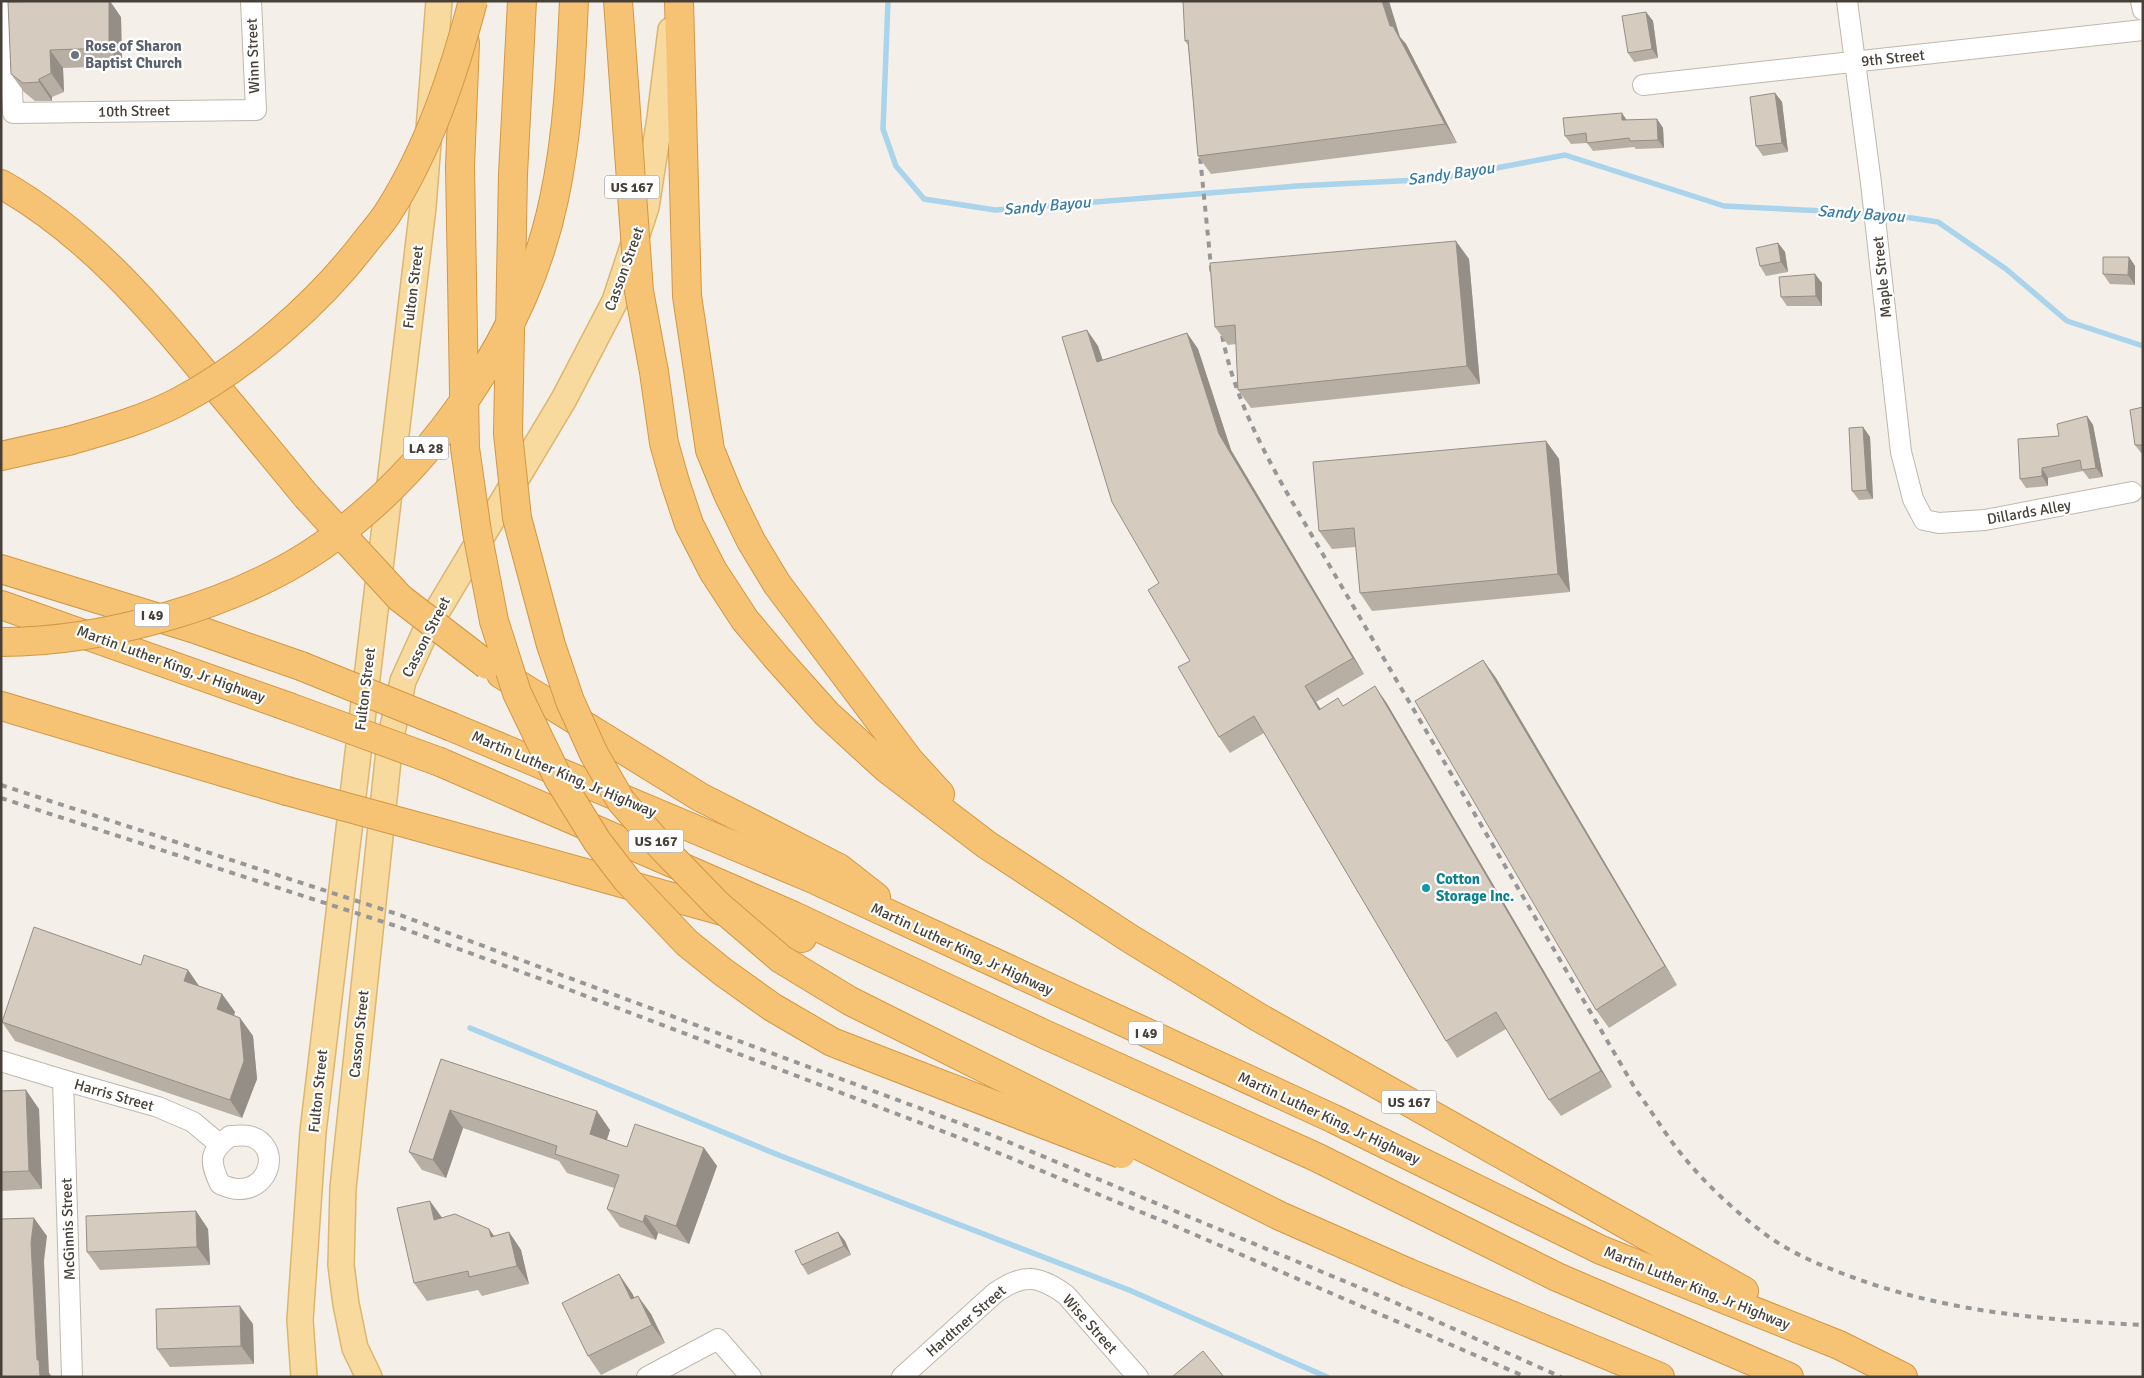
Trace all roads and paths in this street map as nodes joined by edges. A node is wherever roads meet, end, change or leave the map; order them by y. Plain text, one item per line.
1 (8, 1) edge
2 (251, 1) edge
3 (439, 1) edge
4 (467, 1) edge
5 (473, 1) edge
6 (522, 1) edge
7 (574, 1) edge
8 (618, 1) edge
9 (674, 1) edge
10 (679, 1) edge
11 (1847, 1) edge
12 (2141, 1) edge
13 (2143, 10) edge
14 (2143, 30) edge
15 (1855, 62) junction
16 (1643, 85) dead end
17 (256, 110) joint
18 (1, 184) edge
19 (1, 456) edge
20 (2132, 492) dead end
21 (1924, 520) joint
22 (1, 569) edge
23 (1, 605) edge
24 (1, 642) edge
25 (1, 706) edge
26 (987, 845) junction
27 (916, 928) junction
28 (945, 987) junction
29 (1, 1061) edge
30 (63, 1080) junction
31 (219, 1144) dead end
32 (1280, 1216) junction
33 (1037, 1278) joint
34 (1839, 1345) junction
35 (72, 1377) edge
36 (304, 1377) edge
37 (369, 1377) edge
38 (647, 1377) edge
39 (751, 1377) edge
40 (902, 1377) edge
41 (1138, 1377) edge
42 (1660, 1377) edge
43 (1789, 1377) edge
44 (1902, 1377) edge

1 - 17 street, 10th Street
2 - 17 street, Winn Street
3 - 36 main road, Fulton Street
4 - 32 highway, bridge
5 - 19 highway, bridge
6 - 32 highway, US 167, bridge
7 - 24 highway, LA 28, bridge
8 - 26 highway, US 167, bridge
9 - 37 main road, Casson Street
10 - 26 highway
11 - 15 street, Maple Street
12 - 13 street
14 - 15 street, 9th Street
15 - 16 street, 9th Street
15 - 21 street, Maple Street
18 - 27 highway, bridge
20 - 21 street, Dillards Alley
22 - 27 highway, Martin Luther King, Jr Highway / I 49, bridge
23 - 28 highway, Martin Luther King, Jr Highway, bridge
25 - 28 highway, bridge
26 - 34 highway, US 167
27 - 34 highway, Martin Luther King, Jr Highway / I 49
28 - 43 highway, Martin Luther King, Jr Highway
29 - 30 street, Harris Street
30 - 31 street, Harris Street
30 - 35 street, McGinnis Street
32 - 42 highway, US 167, bridge
33 - 40 street, Hardtner Street
33 - 41 street, Wise Street
34 - 44 highway, Martin Luther King, Jr Highway / I 49
38 - 39 street

